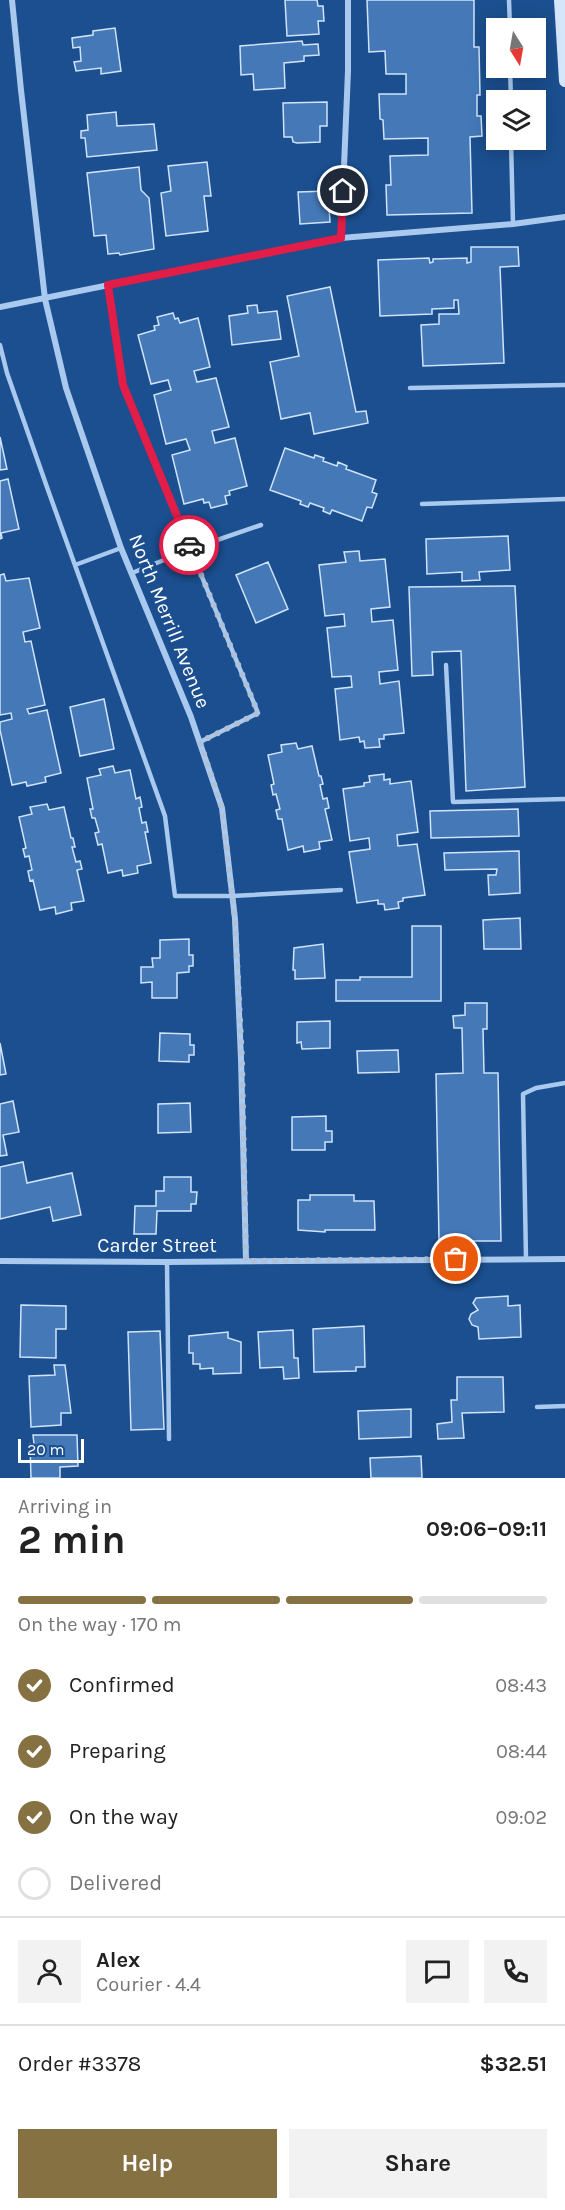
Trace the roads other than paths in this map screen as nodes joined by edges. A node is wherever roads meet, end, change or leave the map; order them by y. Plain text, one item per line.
1 (12, 0) edge
2 (348, 0) edge
3 (509, 0) edge
4 (560, 0) edge
5 (510, 18) edge
6 (565, 81) edge
7 (511, 150) edge
8 (565, 217) edge
9 (513, 224) junction
10 (341, 238) junction
11 (108, 285) junction
12 (45, 299) junction
13 (0, 308) edge
14 (0, 345) edge
15 (565, 385) edge
16 (410, 388) dead end
17 (565, 499) edge
18 (422, 504) dead end
19 (261, 525) dead end
20 (121, 548) junction
21 (191, 549) junction
22 (75, 566) junction
23 (132, 573) junction
24 (446, 665) dead end
25 (200, 742) junction
26 (565, 799) edge
27 (341, 890) dead end
28 (232, 896) junction
29 (565, 1083) edge
30 (565, 1258) edge
31 (526, 1259) junction
32 (0, 1260) edge
33 (246, 1261) junction
34 (167, 1262) junction
35 (565, 1406) edge
36 (537, 1407) dead end
37 (169, 1439) dead end

1 - 12 street, North Merrill Avenue
2 - 10 street
3 - 5 lane
4 - 6 street
7 - 9 lane
8 - 9 street
9 - 10 street
10 - 11 street
11 - 12 street
11 - 21 lane
12 - 13 street
12 - 20 street, North Merrill Avenue
14 - 22 lane
15 - 16 lane
17 - 18 lane
19 - 21 lane
20 - 22 lane
20 - 23 street, North Merrill Avenue
21 - 23 lane
21 - 25 lane
22 - 28 lane
23 - 25 street, North Merrill Avenue
24 - 26 lane
25 - 28 street, North Merrill Avenue
27 - 28 lane
28 - 33 street, North Merrill Avenue
29 - 31 lane
30 - 31 street, Carder Street
31 - 33 street, Carder Street
32 - 34 street, Carder Street
33 - 34 street, Carder Street
34 - 37 lane
35 - 36 lane

